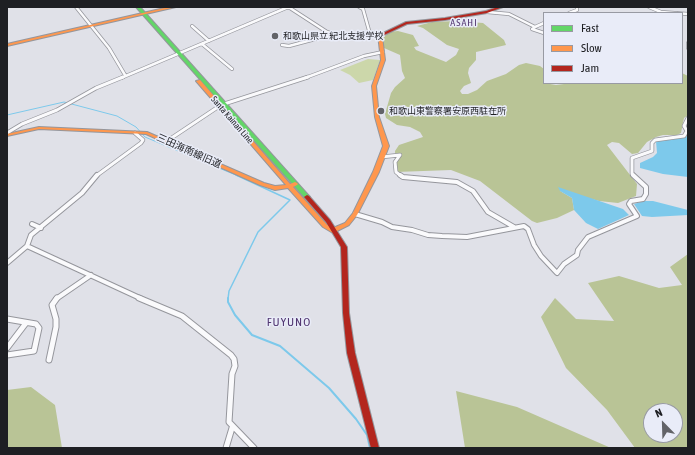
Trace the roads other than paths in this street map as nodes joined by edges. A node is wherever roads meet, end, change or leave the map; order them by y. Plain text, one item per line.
1 (76, 7) edge
2 (133, 7) edge
3 (138, 7) edge
4 (174, 7) edge
5 (359, 7) edge
6 (501, 7) edge
7 (649, 7) edge
8 (488, 12) junction
9 (661, 12) edge
10 (143, 15) junction
11 (543, 24) edge
12 (192, 26) dead end
13 (93, 27) junction
14 (535, 27) junction
15 (543, 33) edge
16 (334, 34) junction
17 (370, 34) junction
18 (380, 35) junction
19 (209, 41) junction
20 (688, 43) edge
21 (202, 44) junction
22 (282, 45) dead end
23 (7, 46) edge
24 (688, 48) edge
25 (383, 52) junction
26 (178, 55) junction
27 (232, 69) dead end
28 (125, 75) junction
29 (222, 104) junction
30 (688, 118) edge
31 (137, 133) junction
32 (7, 134) edge
33 (167, 141) junction
34 (381, 156) junction
35 (292, 185) junction
36 (355, 214) junction
37 (32, 224) dead end
38 (514, 227) junction
39 (40, 228) junction
40 (333, 231) junction
41 (27, 246) junction
42 (7, 262) edge
43 (91, 275) junction
44 (7, 319) edge
45 (26, 323) junction
46 (7, 348) edge
47 (7, 355) edge
48 (49, 360) dead end
49 (232, 428) junction
50 (226, 448) edge
51 (254, 448) edge
52 (375, 448) edge

1 - 13 street
2 - 10 street, Santa Kainan Line
3 - 10 street, Santa Kainan Line
4 - 10 street
5 - 17 street
6 - 8 street
7 - 9 street
8 - 14 street
8 - 18 street
10 - 13 street
10 - 26 street, Santa Kainan Line
11 - 14 street
12 - 19 street
13 - 23 street
13 - 28 street
14 - 15 street
16 - 17 street
16 - 19 street
16 - 22 street
17 - 18 street
18 - 25 street
19 - 21 street
20 - 24 street
21 - 26 street
21 - 27 street
25 - 29 street
25 - 34 street
26 - 28 street
26 - 29 street, Santa Kainan Line
28 - 32 street
29 - 33 street
29 - 35 street, Santa Kainan Line
30 - 38 street
31 - 32 street, 三田海南線旧道
31 - 33 street, 三田海南線旧道
31 - 39 street
33 - 35 street, 三田海南線旧道
34 - 36 street
34 - 38 street
35 - 40 street, Santa Kainan Line
36 - 38 street
36 - 40 street
37 - 39 street
39 - 41 street
40 - 52 street, Santa Kainan Line
41 - 42 street
41 - 43 street
43 - 48 street
43 - 49 street
44 - 45 street
45 - 46 street
45 - 47 street
49 - 50 street
49 - 51 street

